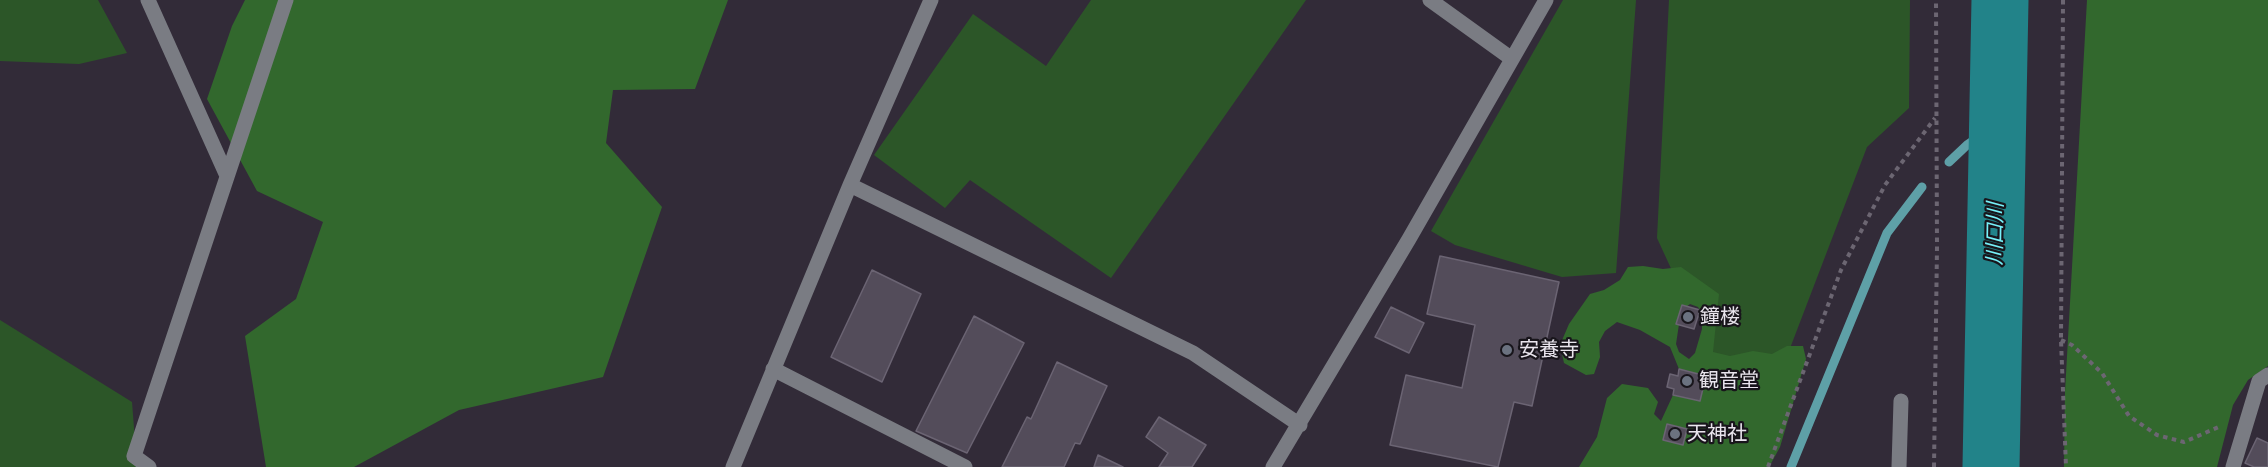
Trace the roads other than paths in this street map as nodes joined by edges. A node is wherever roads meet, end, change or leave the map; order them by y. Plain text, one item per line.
1 (148, 0) edge
2 (286, 0) edge
3 (931, 0) edge
4 (1430, 0) edge
5 (1546, 0) edge
6 (1512, 59) junction
7 (227, 176) junction
8 (850, 185) junction
9 (773, 369) junction
10 (2268, 375) edge
11 (1901, 401) dead end
12 (1300, 425) junction
13 (1277, 466) edge
14 (149, 467) edge
15 (733, 467) edge
16 (965, 467) edge
17 (1899, 467) edge
18 (2233, 467) edge

1 - 7 street
2 - 7 street
3 - 8 street
4 - 6 street
5 - 6 street
6 - 12 street
7 - 14 street
8 - 9 street
8 - 12 street
9 - 15 street
9 - 16 street
10 - 18 street
11 - 17 street
12 - 13 street

